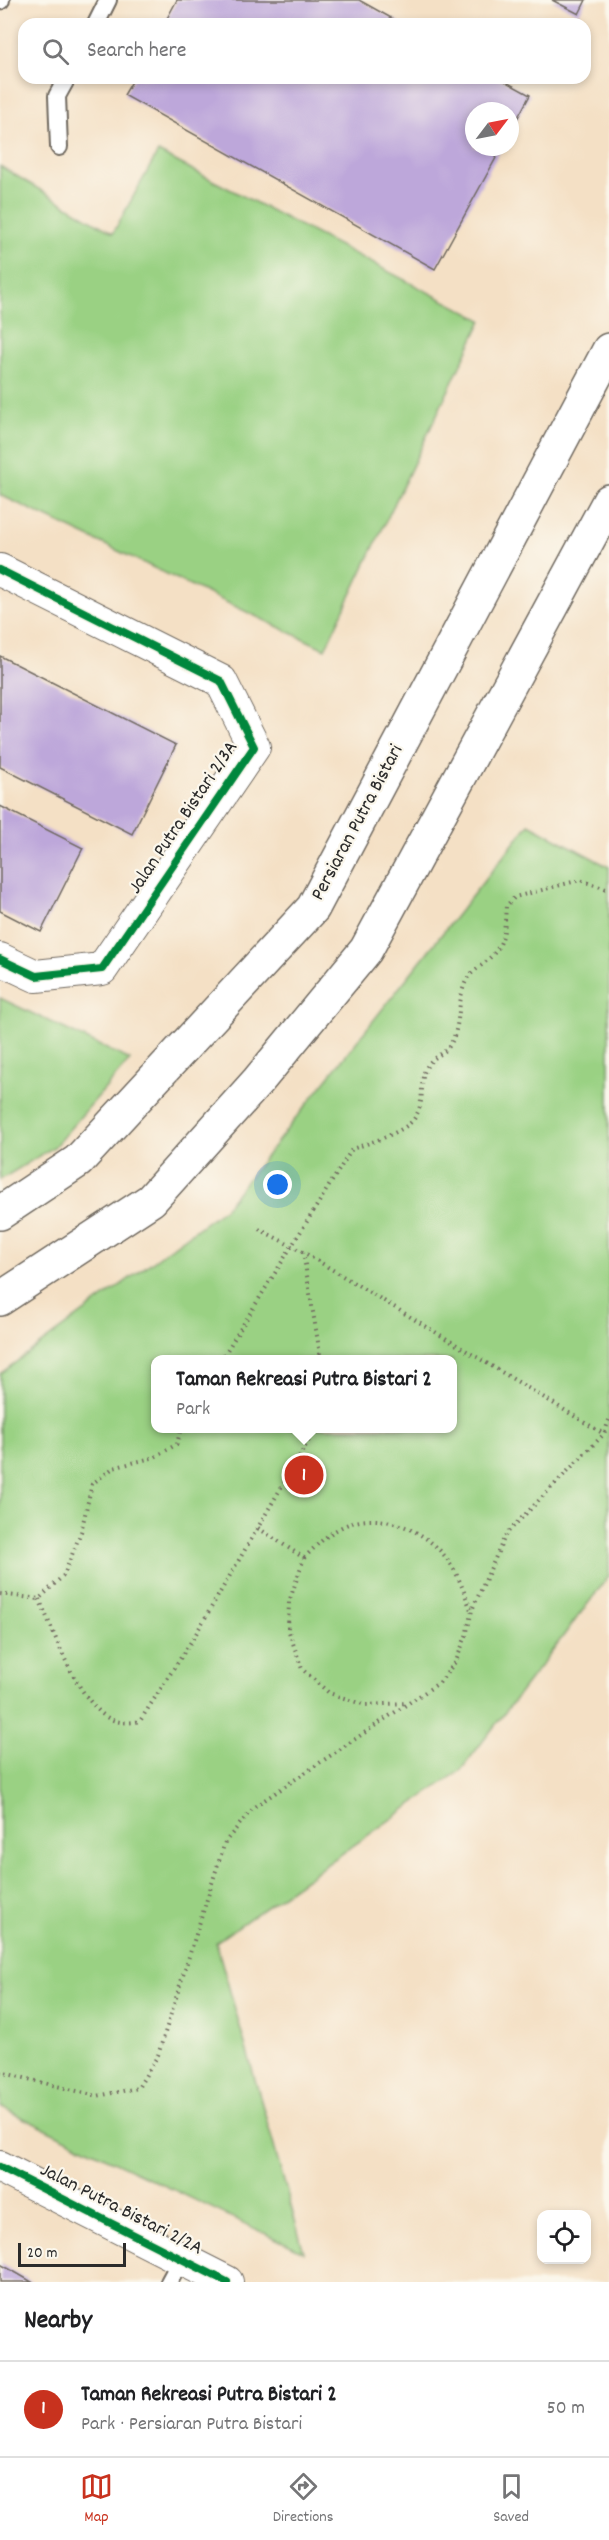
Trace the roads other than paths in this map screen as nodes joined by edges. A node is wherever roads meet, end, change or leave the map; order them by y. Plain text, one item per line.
1 (108, 0) edge
2 (99, 18) edge
3 (64, 84) edge
4 (59, 147) dead end
5 (609, 351) edge
6 (609, 501) edge
7 (0, 570) edge
8 (0, 959) edge
9 (0, 1213) edge
10 (0, 1299) edge
11 (0, 2167) edge
12 (175, 2270) edge
13 (227, 2282) edge

1 - 2 lane
3 - 4 lane
5 - 9 main road, Persiaran Putra Bistari
6 - 10 main road
7 - 8 street, Jalan Putra Bistari 2/3A
11 - 12 street, Jalan Putra Bistari 2/2A
12 - 13 street, Jalan Putra Bistari 2/2A

